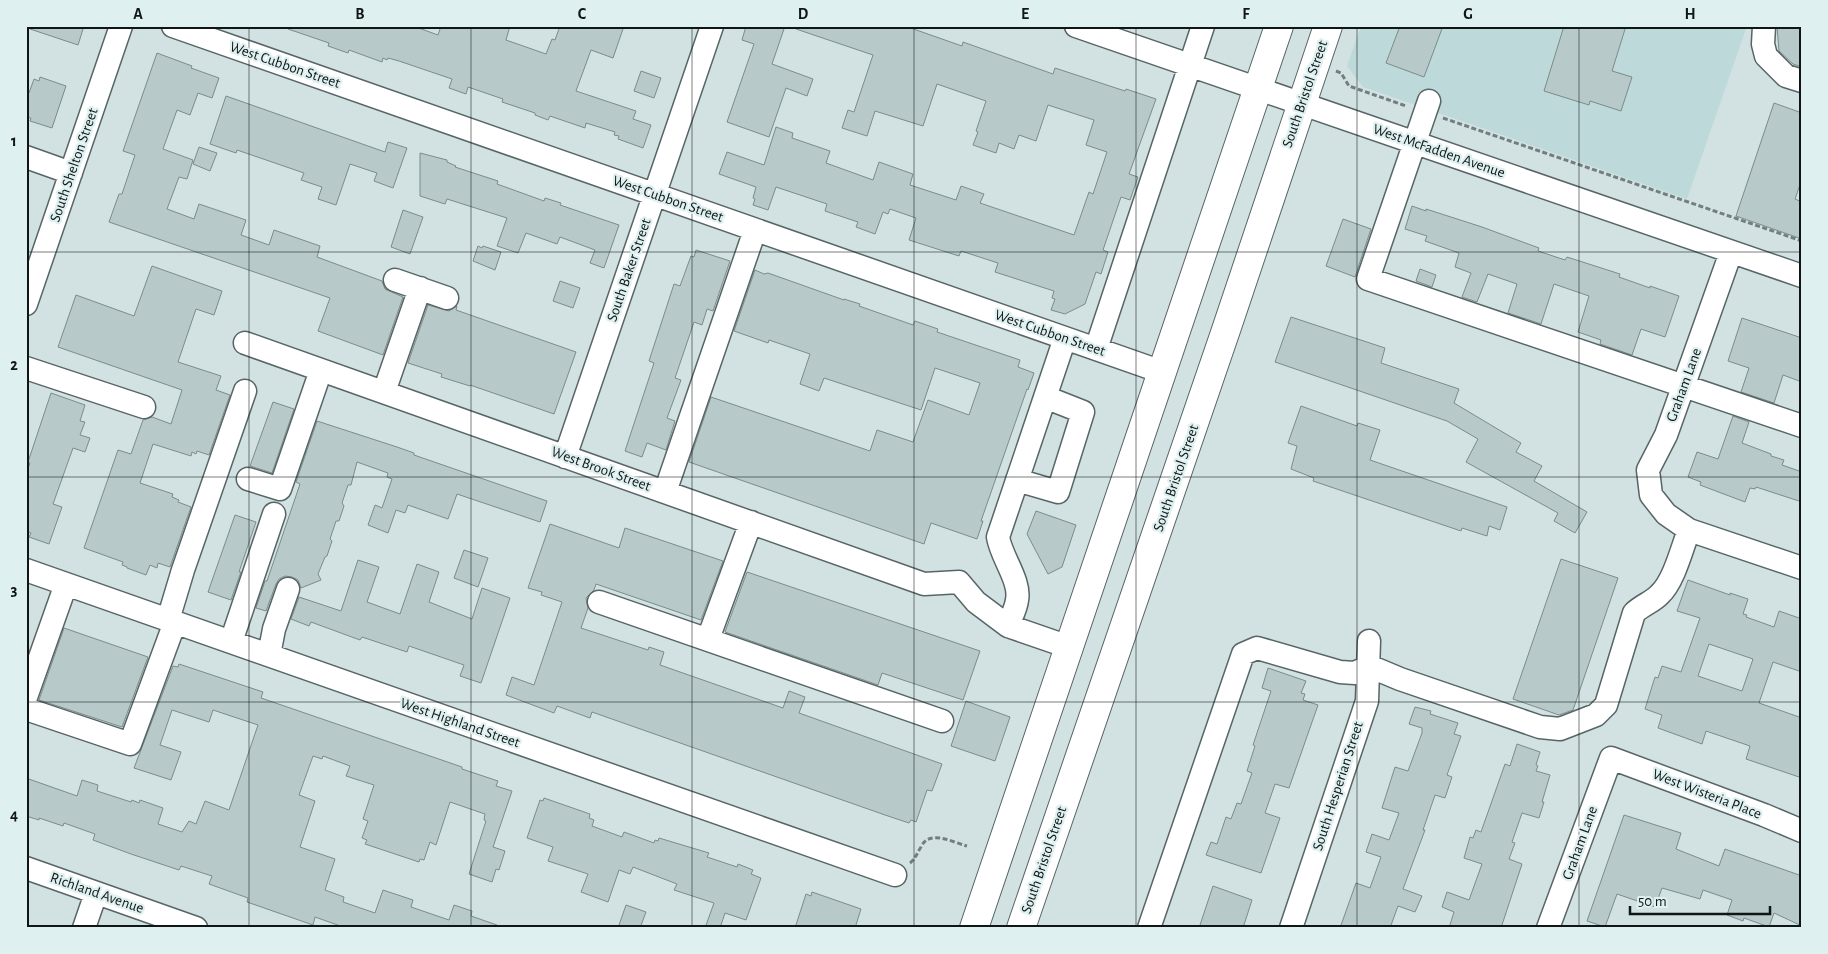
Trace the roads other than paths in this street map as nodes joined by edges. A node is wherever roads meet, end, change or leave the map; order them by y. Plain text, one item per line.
1 (121, 26) edge
2 (173, 26) edge
3 (712, 26) edge
4 (1076, 26) edge
5 (1203, 26) edge
6 (1279, 26) edge
7 (1328, 26) edge
8 (1764, 26) edge
9 (1190, 65) junction
10 (1802, 81) edge
11 (1258, 88) junction
12 (1301, 103) junction
13 (1427, 107) road end
14 (1415, 142) junction
15 (26, 157) edge
16 (71, 173) junction
17 (655, 195) junction
18 (755, 230) junction
19 (1731, 252) junction
20 (1802, 276) edge
21 (395, 280) dead end
22 (420, 288) junction
23 (447, 298) dead end
24 (26, 304) edge
25 (1065, 338) junction
26 (245, 343) dead end
27 (1096, 349) junction
28 (26, 368) edge
29 (321, 370) junction
30 (1162, 372) junction
31 (1683, 386) junction
32 (245, 391) dead end
33 (384, 392) junction
34 (1045, 397) junction
35 (144, 407) dead end
36 (1802, 426) edge
37 (565, 457) junction
38 (248, 479) dead end
39 (1017, 480) junction
40 (665, 492) junction
41 (274, 514) dead end
42 (751, 522) junction
43 (1689, 530) junction
44 (1802, 568) edge
45 (26, 570) edge
46 (66, 584) junction
47 (288, 589) dead end
48 (599, 602) dead end
49 (171, 621) junction
50 (1008, 626) junction
51 (708, 639) junction
52 (1369, 641) dead end
53 (231, 642) junction
54 (1069, 647) junction
55 (269, 655) junction
56 (1369, 666) junction
57 (26, 697) edge
58 (26, 709) edge
59 (942, 721) dead end
60 (1611, 758) joint
61 (1802, 831) edge
62 (26, 868) edge
63 (894, 875) road end
64 (988, 888) junction
65 (96, 893) junction
66 (84, 928) edge
67 (196, 928) edge
68 (974, 928) edge
69 (982, 928) edge
70 (1021, 928) edge
71 (1149, 928) edge
72 (1291, 928) edge
73 (1548, 928) edge

1 - 16 street, South Shelton Street
2 - 17 street, West Cubbon Street
3 - 17 street, South Baker Street
4 - 9 street, West McFadden Avenue
5 - 9 street
6 - 11 main road
7 - 12 main road, South Bristol Street
8 - 10 street
9 - 11 street, West McFadden Avenue
9 - 27 street
11 - 12 street, West McFadden Avenue
11 - 30 main road
12 - 14 street, West McFadden Avenue
12 - 70 main road, South Bristol Street
13 - 14 street
14 - 19 street, West McFadden Avenue
14 - 31 street
15 - 16 street
16 - 24 street, South Shelton Street
17 - 18 street, West Cubbon Street
17 - 37 street, South Baker Street
18 - 25 street, West Cubbon Street
18 - 40 street
19 - 20 street, West McFadden Avenue
19 - 31 street, Graham Lane
21 - 22 street
22 - 23 street
22 - 33 street
25 - 27 street, West Cubbon Street
25 - 34 street
26 - 29 street, West Brook Street
27 - 30 street, West Cubbon Street
28 - 35 street
29 - 33 street, West Brook Street
29 - 38 street
30 - 54 main road
31 - 36 street
31 - 43 street, Graham Lane
32 - 49 street
33 - 37 street, West Brook Street
34 - 39 street
34 - 39 street
37 - 40 street, West Brook Street
39 - 50 street
40 - 42 street, West Brook Street
41 - 53 street
42 - 50 street, West Brook Street
42 - 51 street
43 - 44 street
43 - 56 street
45 - 46 street, West Highland Street
46 - 49 street, West Highland Street
46 - 57 street
47 - 55 street
48 - 51 street
49 - 53 street, West Highland Street
49 - 58 street
50 - 54 street
51 - 59 street
52 - 56 street, South Hesperian Street
53 - 55 street, West Highland Street
54 - 64 main road
55 - 63 street, West Highland Street
56 - 71 street
56 - 72 street, South Hesperian Street
60 - 61 street, West Wisteria Place
60 - 73 street, Graham Lane
62 - 65 street, Richland Avenue
64 - 68 main road
64 - 69 main road
65 - 66 street
65 - 67 street, Richland Avenue

